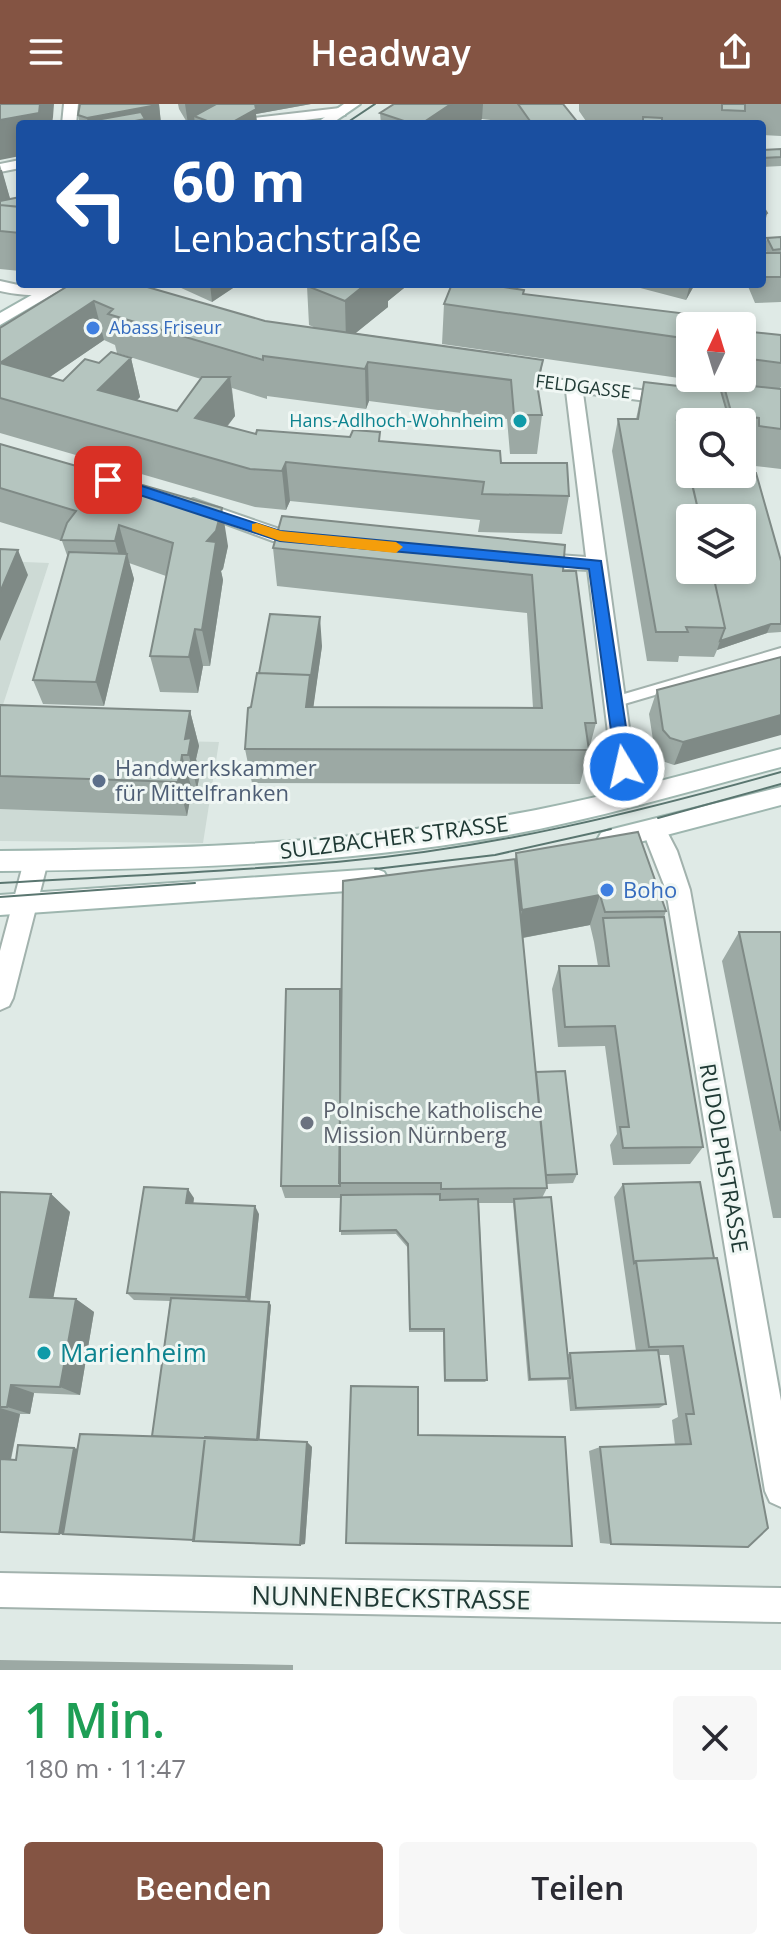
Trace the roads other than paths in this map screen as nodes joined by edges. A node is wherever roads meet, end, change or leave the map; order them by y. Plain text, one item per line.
1 (353, 104) edge
2 (340, 112) junction
3 (271, 120) edge
4 (328, 120) edge
5 (0, 286) edge
6 (35, 288) edge
7 (55, 288) edge
8 (0, 320) edge
9 (496, 376) edge
10 (574, 387) junction
11 (690, 401) edge
12 (173, 500) edge
13 (324, 540) edge
14 (504, 558) edge
15 (596, 564) junction
16 (781, 653) edge
17 (614, 702) junction
18 (781, 758) edge
19 (781, 796) edge
20 (635, 797) junction
21 (654, 829) junction
22 (592, 844) edge
23 (0, 861) edge
24 (36, 861) junction
25 (398, 877) edge
26 (26, 904) junction
27 (0, 905) edge
28 (0, 998) edge
29 (781, 1491) edge
30 (0, 1590) edge
31 (781, 1605) edge

1 - 2 street
2 - 3 street
2 - 4 street
5 - 6 street
7 - 8 street
9 - 10 street, FELDGASSE
10 - 11 street, FELDGASSE
10 - 15 street
12 - 13 street
14 - 15 street
15 - 17 street
16 - 17 lane
17 - 20 street
18 - 20 street, SULZBACHER STRASSE
19 - 21 street
20 - 24 street, SULZBACHER STRASSE
21 - 22 street
21 - 29 street, RUDOLPHSTRASSE
23 - 24 street, SULZBACHER STRASSE
24 - 26 street
25 - 26 street, SULZBACHER STRASSE
26 - 27 street, SULZBACHER STRASSE
26 - 28 street
30 - 31 street, NUNNENBECKSTRASSE

